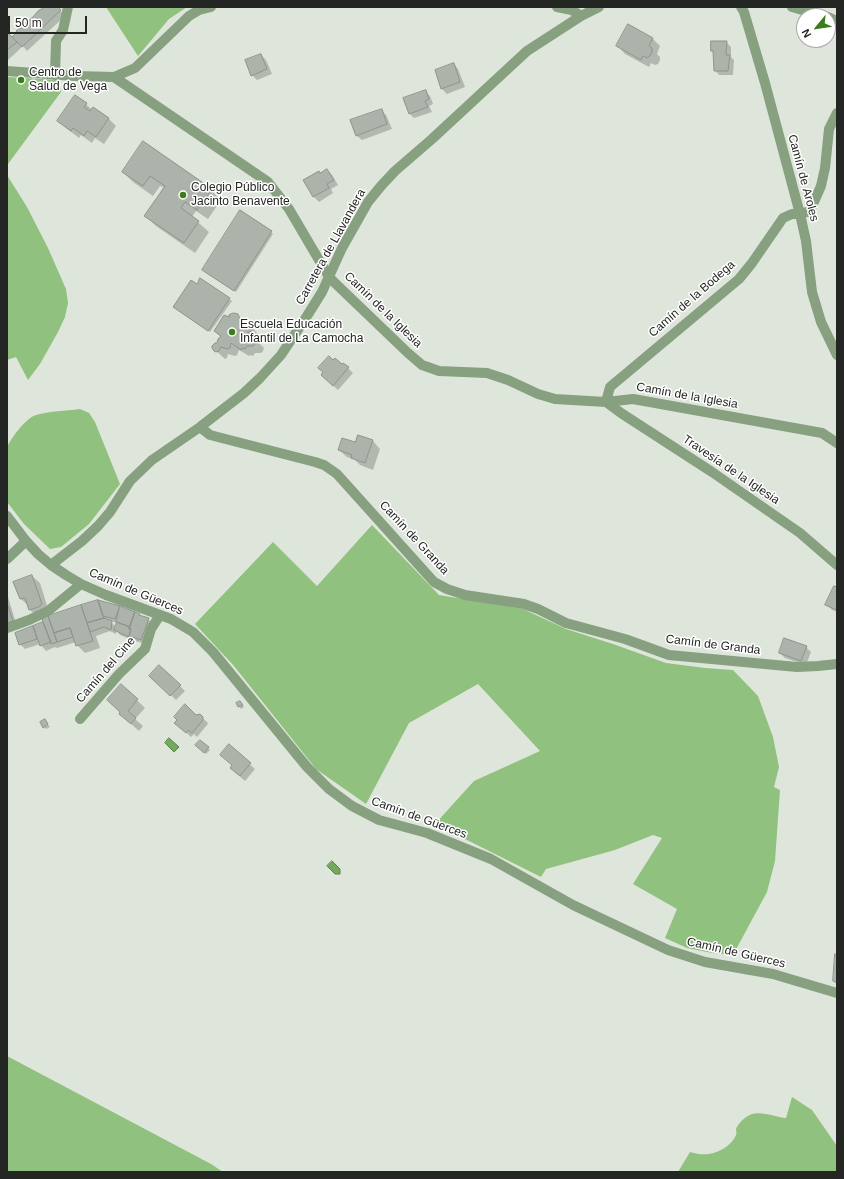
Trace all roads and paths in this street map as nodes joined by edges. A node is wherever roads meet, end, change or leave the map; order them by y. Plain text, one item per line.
1 (211, 7) edge
2 (557, 7) edge
3 (599, 7) edge
4 (741, 7) edge
5 (68, 8) edge
6 (582, 16) junction
7 (7, 71) edge
8 (55, 75) junction
9 (114, 76) junction
10 (837, 113) edge
11 (800, 214) junction
12 (330, 277) junction
13 (837, 355) edge
14 (606, 402) junction
15 (200, 427) junction
16 (837, 443) edge
17 (7, 516) edge
18 (26, 541) junction
19 (7, 559) edge
20 (51, 565) junction
21 (837, 565) edge
22 (81, 584) junction
23 (160, 615) junction
24 (7, 628) edge
25 (837, 664) edge
26 (80, 719) dead end
27 (837, 993) edge

1 - 9 street
2 - 6 street
3 - 6 street, Carretera de Llavandera
4 - 11 street, Camín de Aroles
5 - 8 street
6 - 12 street, Carretera de Llavandera
7 - 8 street
8 - 9 street
9 - 12 street, Camín de la Iglesia
10 - 11 street, Camín de la Bodega
11 - 13 street, Camín de Aroles
11 - 14 street, Camín de la Bodega
12 - 14 street, Camín de la Iglesia
12 - 15 street, Carretera de Llavandera
14 - 16 street, Camín de la Iglesia
14 - 21 street, Travesía de la Iglesia
15 - 20 street, Carretera de Llavandera
15 - 25 street, Camín de Granda
17 - 18 street, Camín de Güerces
18 - 19 street
18 - 20 street, Camín de Güerces
20 - 22 street, Camín de Güerces
22 - 23 street, Camín de Güerces
22 - 24 street
23 - 26 street, Camín del Cine
23 - 27 street, Camín de Güerces

